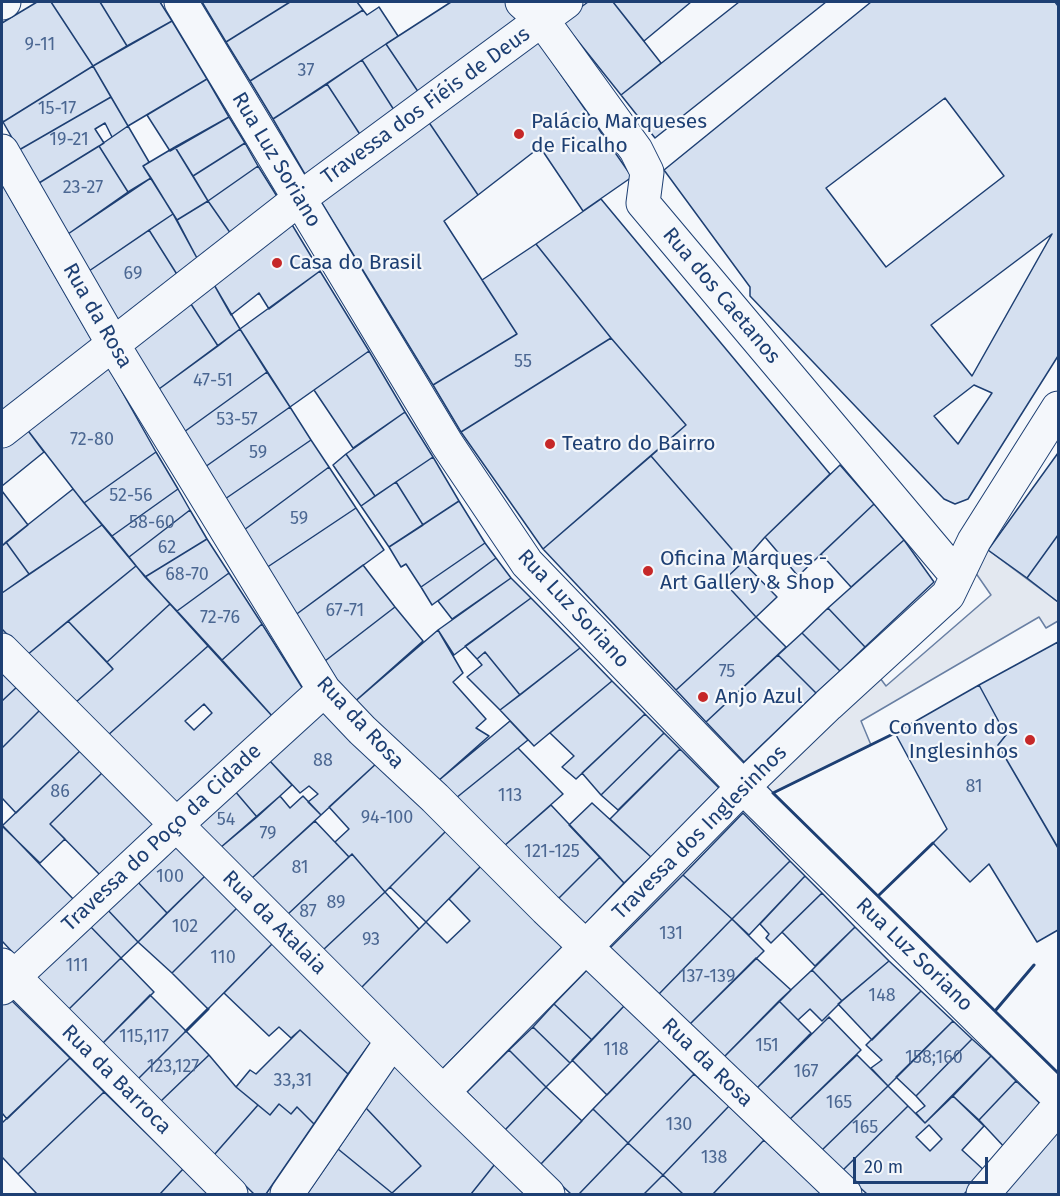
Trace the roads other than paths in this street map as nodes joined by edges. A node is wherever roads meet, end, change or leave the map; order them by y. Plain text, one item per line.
1 (181, 2) edge
2 (544, 8) edge
3 (2, 151) edge
4 (299, 199) junction
5 (113, 344) junction
6 (1059, 408) edge
7 (2, 430) edge
8 (956, 575) junction
9 (2, 650) edge
10 (324, 690) junction
11 (743, 787) junction
12 (176, 825) junction
13 (586, 947) junction
14 (5, 977) edge
15 (392, 1041) junction
16 (442, 1092) junction
17 (1059, 1097) edge
18 (1059, 1107) edge
19 (231, 1194) edge
20 (286, 1194) edge
21 (548, 1194) edge
22 (845, 1194) edge
23 (983, 1194) edge

1 - 4 street, Rua Luz Soriano
2 - 4 street, Travessa dos Fiéis de Deus
2 - 8 street, Rua dos Caetanos
3 - 5 street, Rua da Rosa
4 - 5 street, Travessa dos Fiéis de Deus
4 - 11 street, Rua Luz Soriano
5 - 7 street, Travessa dos Fiéis de Deus
5 - 10 street, Rua da Rosa
6 - 8 street, Travessa dos Inglesinhos
8 - 11 street, Travessa dos Inglesinhos
9 - 12 street, Rua da Atalaia
10 - 12 street, Travessa do Poço da Cidade
10 - 13 street, Rua da Rosa
11 - 13 street, Travessa dos Inglesinhos
11 - 17 street, Rua Luz Soriano
12 - 14 street, Travessa do Poço da Cidade
12 - 15 street, Rua da Atalaia
13 - 16 street, Travessa dos Inglesinhos
13 - 22 street, Rua da Rosa
14 - 19 street, Rua da Barroca
15 - 16 street, Rua da Atalaia
15 - 20 street
16 - 21 street, Rua da Atalaia
18 - 23 street

